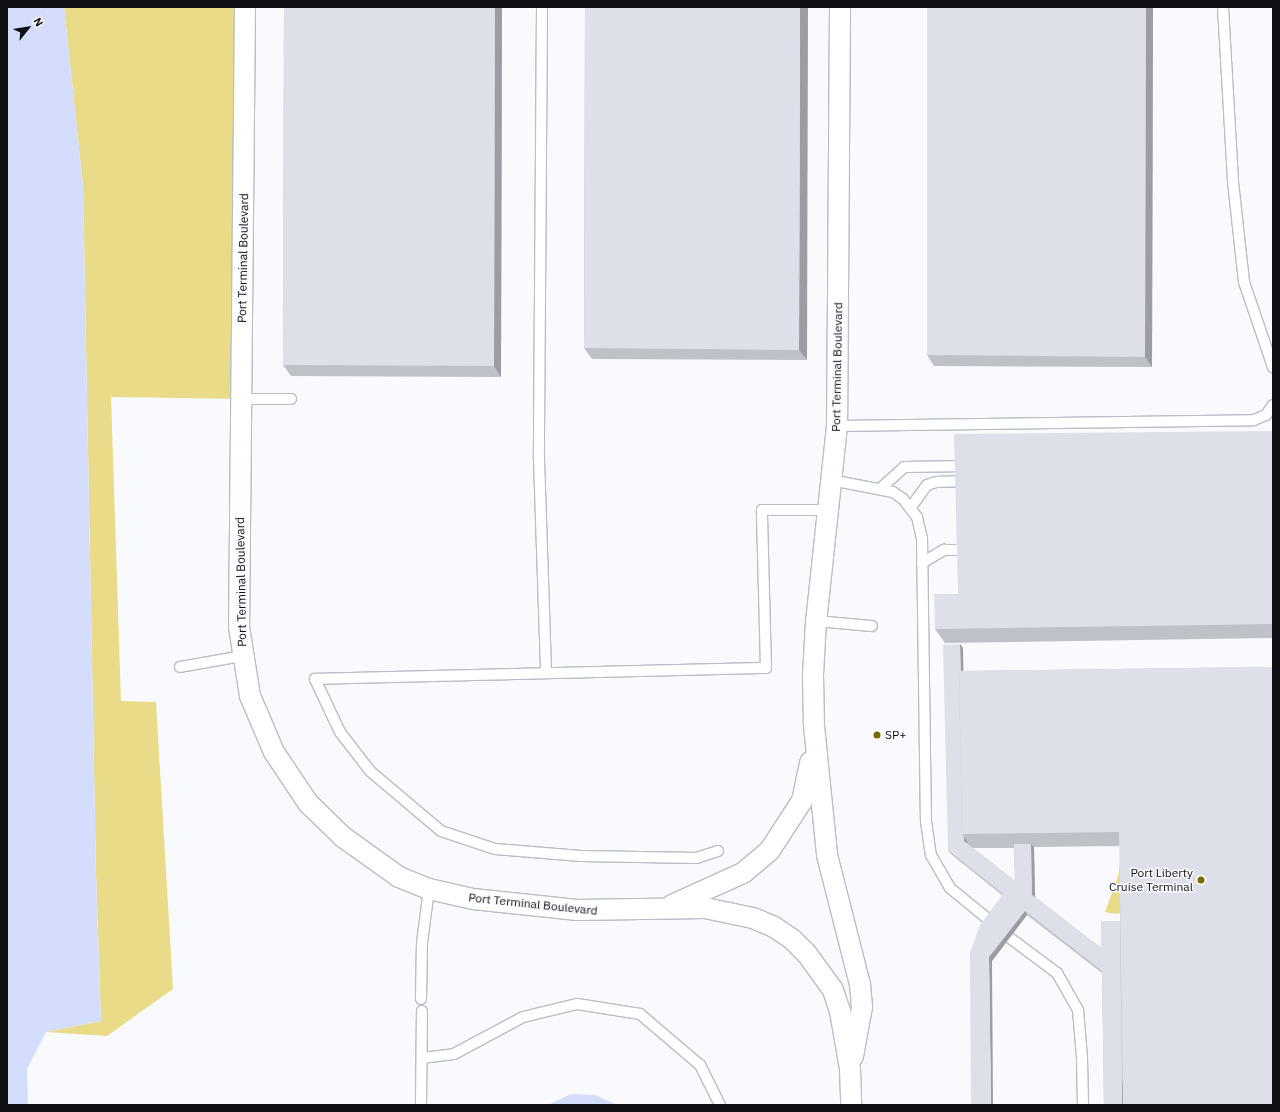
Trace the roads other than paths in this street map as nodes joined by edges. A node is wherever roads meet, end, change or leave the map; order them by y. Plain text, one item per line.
1 (245, 7) edge
2 (542, 7) edge
3 (840, 7) edge
4 (1223, 7) edge
5 (1273, 368) edge
6 (241, 399) junction
7 (291, 399) dead end
8 (1272, 407) edge
9 (837, 426) junction
10 (965, 466) edge
11 (831, 480) junction
12 (965, 481) edge
13 (881, 488) junction
14 (911, 507) junction
15 (828, 510) junction
16 (966, 550) edge
17 (922, 564) junction
18 (816, 621) junction
19 (872, 626) dead end
20 (242, 656) junction
21 (180, 667) dead end
22 (546, 673) junction
23 (814, 726) junction
24 (718, 851) dead end
25 (429, 889) junction
26 (663, 909) junction
27 (989, 920) edge
28 (1010, 938) edge
29 (421, 999) dead end
30 (422, 1011) dead end
31 (422, 1058) junction
32 (850, 1069) junction
33 (422, 1105) edge
34 (720, 1105) edge
35 (851, 1105) edge
36 (1083, 1105) edge

1 - 6 street, Port Terminal Boulevard
2 - 22 lane
3 - 9 street, Port Terminal Boulevard
4 - 5 lane
6 - 7 lane
6 - 20 street, Port Terminal Boulevard
8 - 9 lane
9 - 11 street, Port Terminal Boulevard
10 - 13 lane
11 - 13 lane
11 - 15 street, Port Terminal Boulevard
12 - 14 lane
13 - 14 lane
14 - 17 lane
15 - 18 street, Port Terminal Boulevard
15 - 22 lane
16 - 17 lane
17 - 27 lane
18 - 19 lane
18 - 23 street, Port Terminal Boulevard
20 - 21 lane
20 - 25 street, Port Terminal Boulevard
22 - 24 lane
23 - 26 street, Port Terminal Boulevard
23 - 32 street, Port Terminal Boulevard
25 - 26 street, Port Terminal Boulevard
25 - 29 lane
26 - 32 street, Port Terminal Boulevard
28 - 36 lane
30 - 31 lane
31 - 33 lane
31 - 34 lane
32 - 35 street, Port Terminal Boulevard

